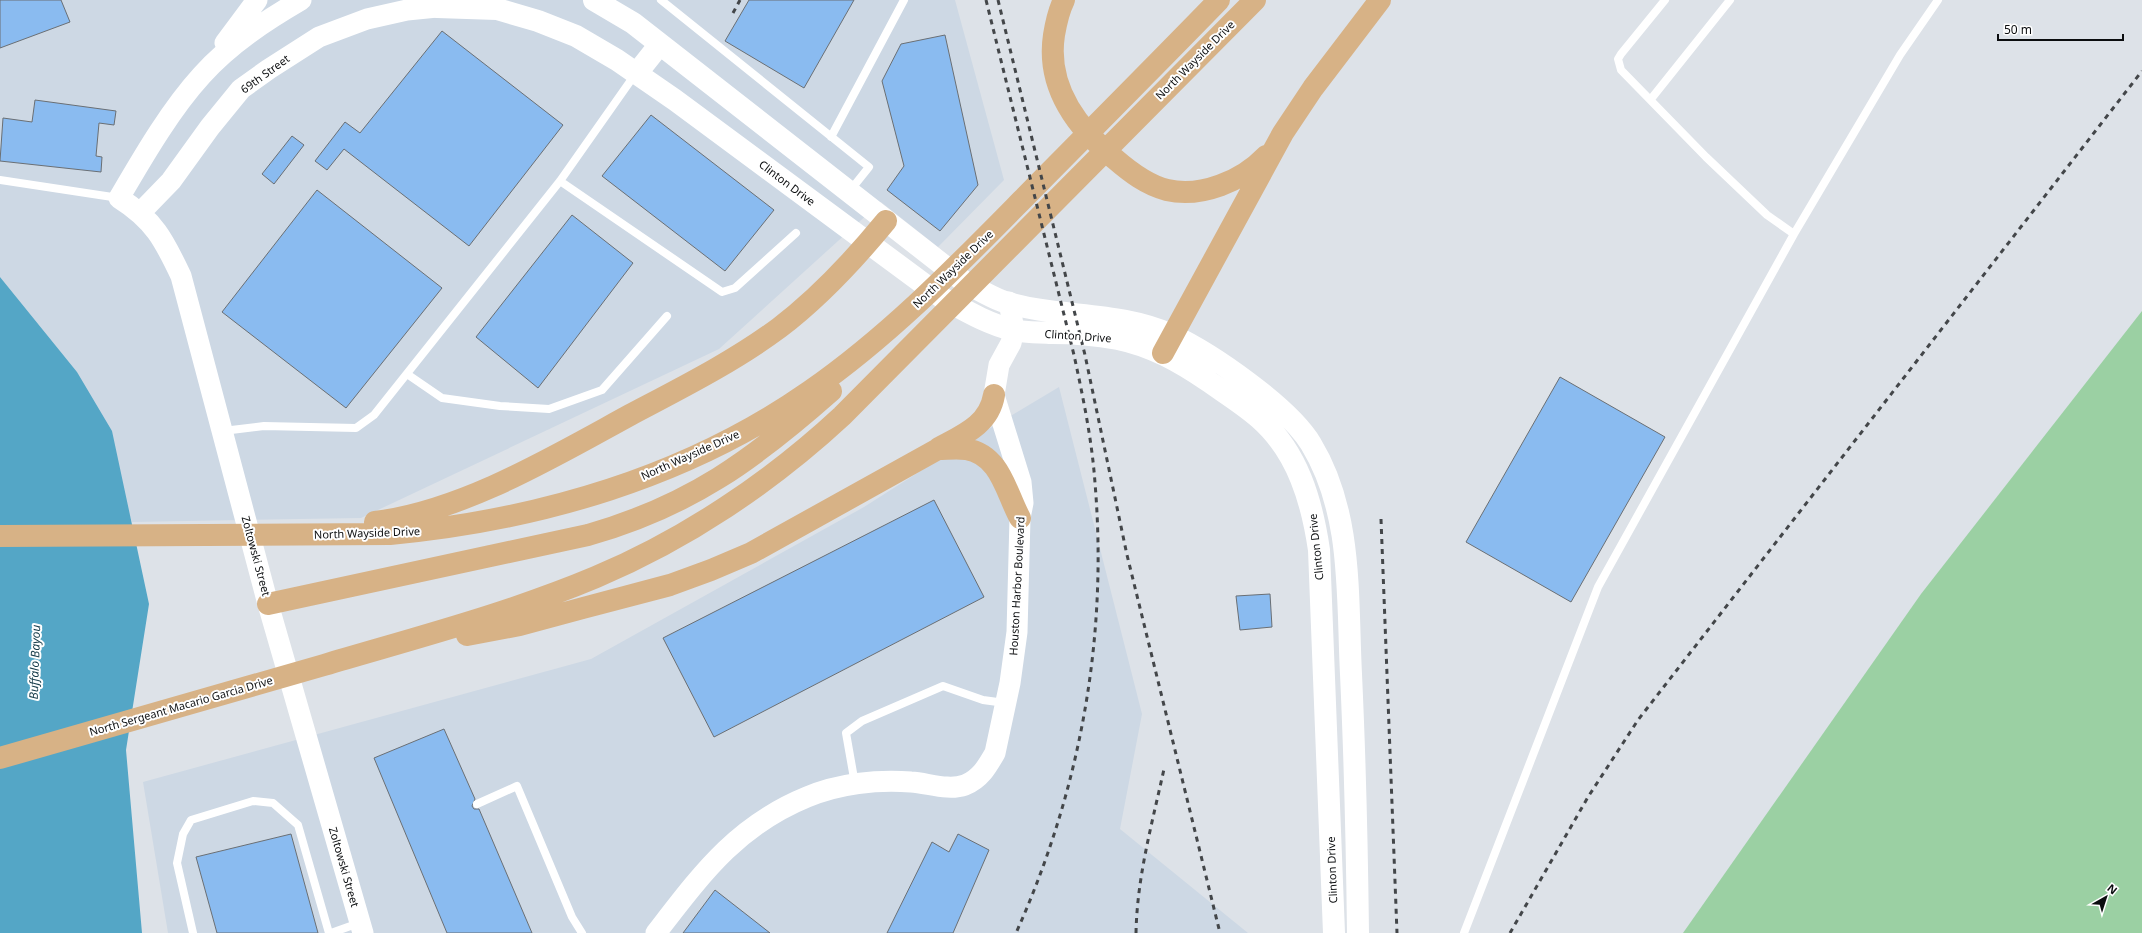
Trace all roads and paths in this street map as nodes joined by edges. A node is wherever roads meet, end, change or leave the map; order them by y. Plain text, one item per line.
1 (257, 0) edge
2 (301, 0) edge
3 (594, 0) edge
4 (604, 0) edge
5 (661, 0) edge
6 (904, 0) edge
7 (1064, 0) edge
8 (1219, 0) edge
9 (1254, 0) edge
10 (1380, 0) edge
11 (1665, 0) edge
12 (1730, 0) edge
13 (1938, 0) edge
14 (463, 3) edge
15 (437, 4) edge
16 (633, 23) junction
17 (660, 44) junction
18 (637, 73) junction
19 (202, 75) junction
20 (1651, 99) junction
21 (831, 137) junction
22 (1274, 148) junction
23 (0, 180) edge
24 (560, 181) junction
25 (849, 192) junction
26 (119, 198) junction
27 (140, 214) junction
28 (830, 215) junction
29 (886, 221) junction
30 (796, 233) dead end
31 (1794, 234) junction
32 (868, 243) junction
33 (1008, 302) junction
34 (667, 316) dead end
35 (1014, 330) junction
36 (1167, 344) junction
37 (844, 372) junction
38 (407, 374) junction
39 (994, 395) junction
40 (222, 431) junction
41 (938, 449) junction
42 (1020, 518) junction
43 (348, 530) junction
44 (0, 536) edge
45 (268, 604) junction
46 (398, 644) junction
47 (362, 654) joint
48 (1006, 704) junction
49 (0, 758) edge
50 (855, 785) junction
51 (476, 804) dead end
52 (362, 928) edge
53 (193, 933) edge
54 (330, 933) edge
55 (582, 933) edge
56 (656, 933) edge
57 (1334, 933) edge
58 (1358, 933) edge
59 (1464, 933) edge

1 - 19 street
2 - 19 street
3 - 16 main road, Clinton Drive
4 - 16 street
5 - 21 lane
6 - 21 lane
7 - 22 main road
8 - 37 main road, North Wayside Drive
9 - 46 main road, North Wayside Drive
10 - 22 main road
11 - 20 lane
12 - 20 lane
13 - 31 lane
14 - 15 main road, Clinton Drive
14 - 18 main road, Clinton Drive
15 - 27 street, 69th Street
16 - 17 main road, Clinton Drive
17 - 18 main road
17 - 25 main road, Clinton Drive
18 - 24 lane
18 - 28 main road, Clinton Drive
19 - 26 street
20 - 31 lane
21 - 25 lane
22 - 36 main road
23 - 26 lane
24 - 30 lane
24 - 38 lane
25 - 28 main road
25 - 29 main road, Clinton Drive
26 - 27 street, Zoltowski Street
27 - 40 street, Zoltowski Street
28 - 32 main road, Clinton Drive
29 - 32 main road
29 - 33 main road, Clinton Drive
31 - 59 lane
32 - 35 main road, Clinton Drive
32 - 43 main road
33 - 35 street, Houston Harbor Boulevard
33 - 36 main road, Clinton Drive
34 - 38 lane
35 - 36 main road, Clinton Drive
35 - 39 street, Houston Harbor Boulevard
36 - 57 main road, Clinton Drive
36 - 58 main road, Clinton Drive
37 - 43 main road, North Wayside Drive
37 - 45 main road
38 - 40 lane
39 - 41 main road
39 - 42 street, Houston Harbor Boulevard
40 - 45 street, Zoltowski Street
41 - 42 main road
41 - 46 main road
42 - 48 street, Houston Harbor Boulevard
43 - 44 main road
45 - 52 street, Zoltowski Street
46 - 47 main road, North Wayside Drive
47 - 49 main road, North Sergeant Macario Garcia Drive
48 - 50 street, Houston Harbor Boulevard
48 - 50 lane
50 - 56 street, Houston Harbor Boulevard
51 - 55 lane
52 - 54 lane
53 - 54 lane

